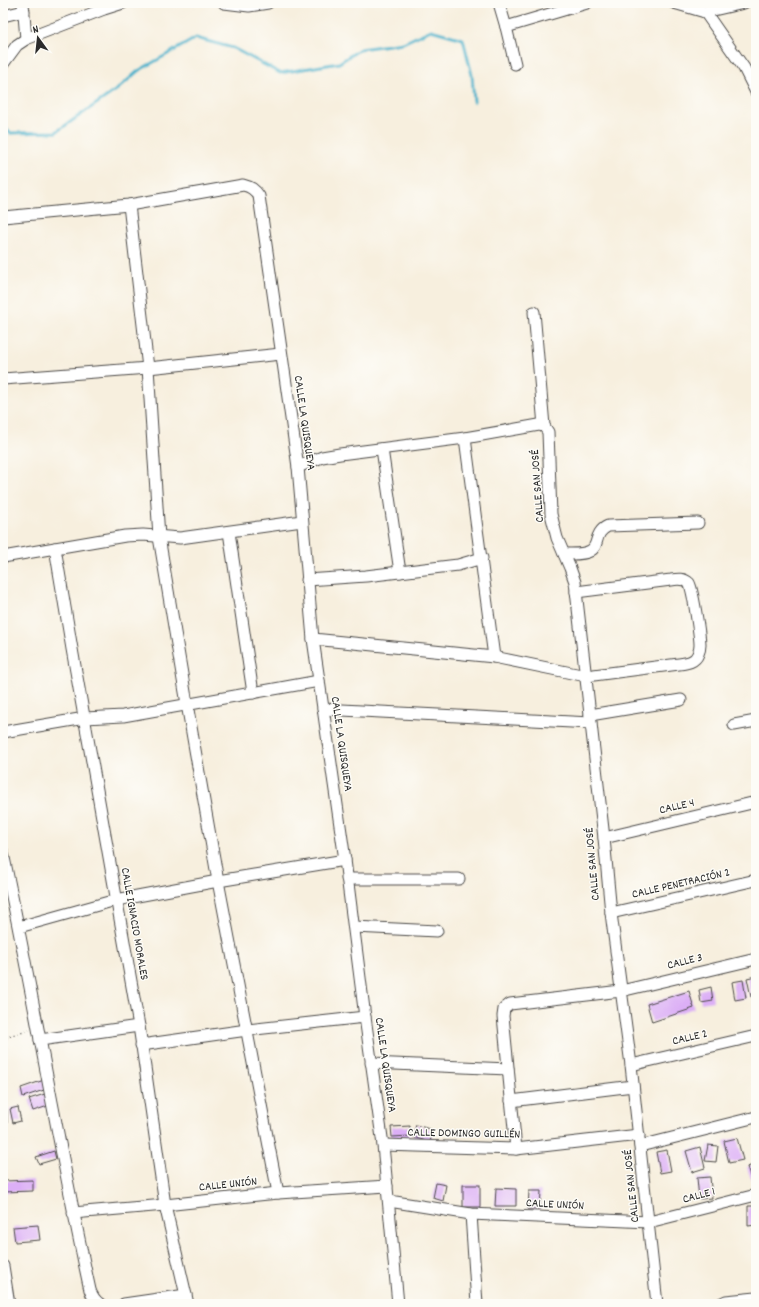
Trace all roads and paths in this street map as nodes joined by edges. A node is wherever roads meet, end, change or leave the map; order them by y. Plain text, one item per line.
1 (123, 3) edge
2 (224, 3) edge
3 (268, 3) edge
4 (499, 3) edge
5 (587, 3) edge
6 (674, 3) edge
7 (744, 3) edge
8 (103, 6) edge
9 (24, 7) edge
10 (705, 12) junction
11 (3, 16) edge
12 (506, 27) junction
13 (26, 39) junction
14 (3, 64) edge
15 (515, 64) dead end
16 (756, 92) edge
17 (129, 205) junction
18 (3, 217) edge
19 (534, 312) dead end
20 (281, 354) junction
21 (148, 368) junction
22 (3, 379) edge
23 (544, 426) junction
24 (465, 438) junction
25 (382, 449) junction
26 (298, 467) junction
27 (302, 521) junction
28 (698, 523) dead end
29 (229, 532) junction
30 (159, 537) junction
31 (55, 548) junction
32 (564, 554) junction
33 (3, 557) edge
34 (482, 558) junction
35 (400, 572) junction
36 (307, 580) junction
37 (576, 592) junction
38 (312, 639) junction
39 (494, 657) junction
40 (586, 676) junction
41 (319, 681) junction
42 (253, 693) junction
43 (681, 700) dead end
44 (187, 704) junction
45 (323, 709) junction
46 (85, 718) junction
47 (590, 719) junction
48 (756, 721) edge
49 (734, 725) dead end
50 (3, 732) edge
51 (756, 802) edge
52 (604, 838) junction
53 (3, 853) edge
54 (345, 860) junction
55 (347, 879) junction
56 (459, 879) dead end
57 (756, 880) edge
58 (218, 881) junction
59 (116, 900) junction
60 (611, 913) junction
61 (19, 927) junction
62 (354, 927) junction
63 (437, 931) dead end
64 (756, 959) edge
65 (621, 991) junction
66 (365, 1017) junction
67 (138, 1026) junction
68 (38, 1027) junction
69 (247, 1030) junction
70 (756, 1036) edge
71 (3, 1040) edge
72 (40, 1040) junction
73 (141, 1045) junction
74 (372, 1063) junction
75 (631, 1065) junction
76 (508, 1069) junction
77 (633, 1086) junction
78 (511, 1102) junction
79 (756, 1117) edge
80 (640, 1141) junction
81 (383, 1145) junction
82 (516, 1150) junction
83 (387, 1186) junction
84 (278, 1192) junction
85 (756, 1194) edge
86 (389, 1201) junction
87 (165, 1205) junction
88 (73, 1213) junction
89 (471, 1214) junction
90 (648, 1222) junction
91 (3, 1266) edge
92 (756, 1298) edge
93 (187, 1300) edge
94 (9, 1304) edge
95 (100, 1304) edge
96 (124, 1304) edge
97 (398, 1304) edge
98 (477, 1304) edge
99 (657, 1304) edge
100 (720, 1304) edge

1 - 8 street
2 - 3 street
4 - 12 street
5 - 12 street
6 - 10 street
7 - 10 street
8 - 13 street
9 - 11 street
9 - 13 street
10 - 16 street
12 - 15 street
13 - 14 street
17 - 18 street
17 - 20 street, CALLE LA QUISQUEYA
17 - 21 street
19 - 23 street, CALLE SAN JOSÉ
20 - 21 street
20 - 26 street, CALLE LA QUISQUEYA
21 - 22 street
21 - 30 street
23 - 24 street
23 - 32 street, CALLE SAN JOSÉ
24 - 25 street
24 - 34 street
25 - 26 street
25 - 35 street
26 - 27 street, CALLE LA QUISQUEYA
27 - 29 street
27 - 36 street, CALLE LA QUISQUEYA
28 - 32 street
29 - 30 street
29 - 42 street
30 - 31 street
30 - 44 street
31 - 33 street
31 - 46 street, CALLE IGNACIO MORALES
32 - 37 street, CALLE SAN JOSÉ
34 - 35 street
34 - 39 street
35 - 36 street
36 - 38 street, CALLE LA QUISQUEYA
37 - 40 street, CALLE SAN JOSÉ
37 - 40 street
38 - 39 street
38 - 41 street, CALLE LA QUISQUEYA
39 - 40 street
40 - 47 street, CALLE SAN JOSÉ
41 - 42 street
41 - 45 street, CALLE LA QUISQUEYA
42 - 44 street
43 - 47 street
44 - 46 street
44 - 58 street
45 - 47 street
45 - 54 street, CALLE LA QUISQUEYA
46 - 50 street
46 - 59 street, CALLE IGNACIO MORALES
47 - 52 street, CALLE SAN JOSÉ
48 - 49 street
51 - 52 street, CALLE 4
52 - 60 street, CALLE SAN JOSÉ
53 - 61 street
54 - 55 street, CALLE LA QUISQUEYA
54 - 58 street
55 - 56 street
55 - 62 street, CALLE LA QUISQUEYA
57 - 60 street, CALLE PENETRACIÓN 2
58 - 59 street
58 - 69 street
59 - 61 street
59 - 67 street, CALLE IGNACIO MORALES
60 - 65 street, CALLE SAN JOSÉ
61 - 68 street
62 - 63 street
62 - 66 street, CALLE LA QUISQUEYA
64 - 65 street, CALLE 3
65 - 75 street, CALLE SAN JOSÉ
65 - 76 street, CALLE 3
66 - 69 street
66 - 74 street, CALLE LA QUISQUEYA
67 - 72 street
67 - 73 street, CALLE IGNACIO MORALES
68 - 71 path
68 - 72 street
69 - 73 street
69 - 84 street
70 - 75 street, CALLE 2
72 - 88 street
73 - 87 street, CALLE IGNACIO MORALES
74 - 76 street
74 - 81 street, CALLE LA QUISQUEYA
75 - 77 street, CALLE SAN JOSÉ
76 - 78 street
77 - 78 street
77 - 80 street, CALLE SAN JOSÉ
78 - 82 street
79 - 80 street, CALLE DOMINGO GUILLÉN
80 - 82 street, CALLE DOMINGO GUILLÉN
80 - 90 street, CALLE SAN JOSÉ
81 - 82 street, CALLE DOMINGO GUILLÉN
81 - 83 street, CALLE LA QUISQUEYA
83 - 84 street, CALLE UNIÓN
83 - 86 street, CALLE LA QUISQUEYA
84 - 87 street, CALLE UNIÓN
85 - 90 street, CALLE 1
86 - 89 street, CALLE UNIÓN
86 - 97 street, CALLE LA QUISQUEYA
87 - 88 street, CALLE UNIÓN
87 - 93 street, CALLE IGNACIO MORALES
88 - 95 street
89 - 90 street, CALLE UNIÓN
89 - 98 street
90 - 99 street, CALLE SAN JOSÉ
91 - 94 street
92 - 100 street
93 - 96 street

